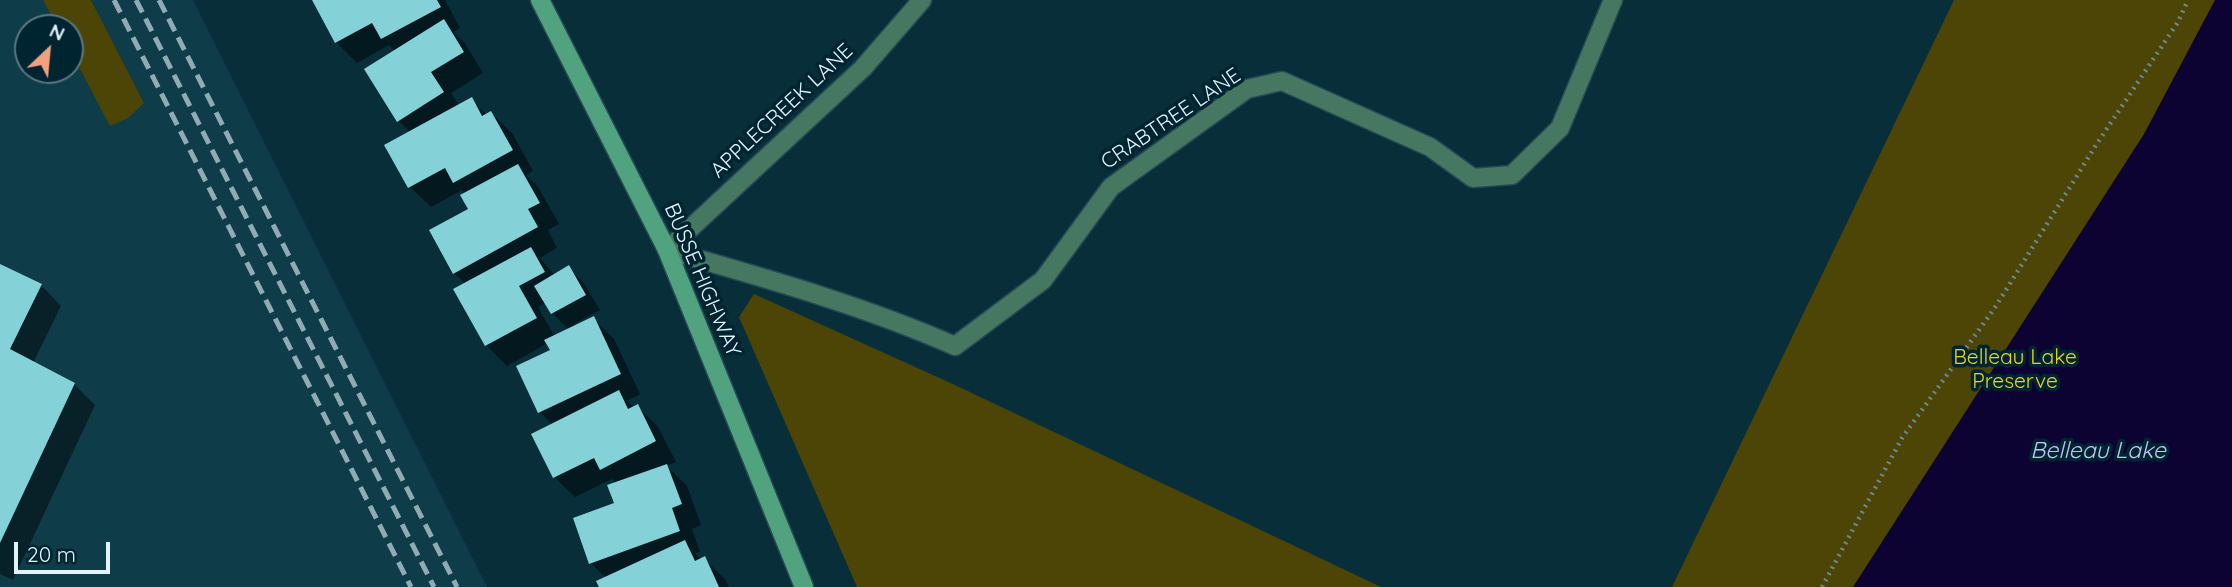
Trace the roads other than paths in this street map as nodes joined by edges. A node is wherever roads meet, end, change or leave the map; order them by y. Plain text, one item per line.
1 (540, 0) edge
2 (922, 0) edge
3 (1614, 0) edge
4 (667, 250) junction
5 (804, 587) edge

1 - 4 main road, BUSSE HIGHWAY
2 - 4 street, APPLECREEK LANE
3 - 4 street, CRABTREE LANE
4 - 5 main road, BUSSE HIGHWAY

